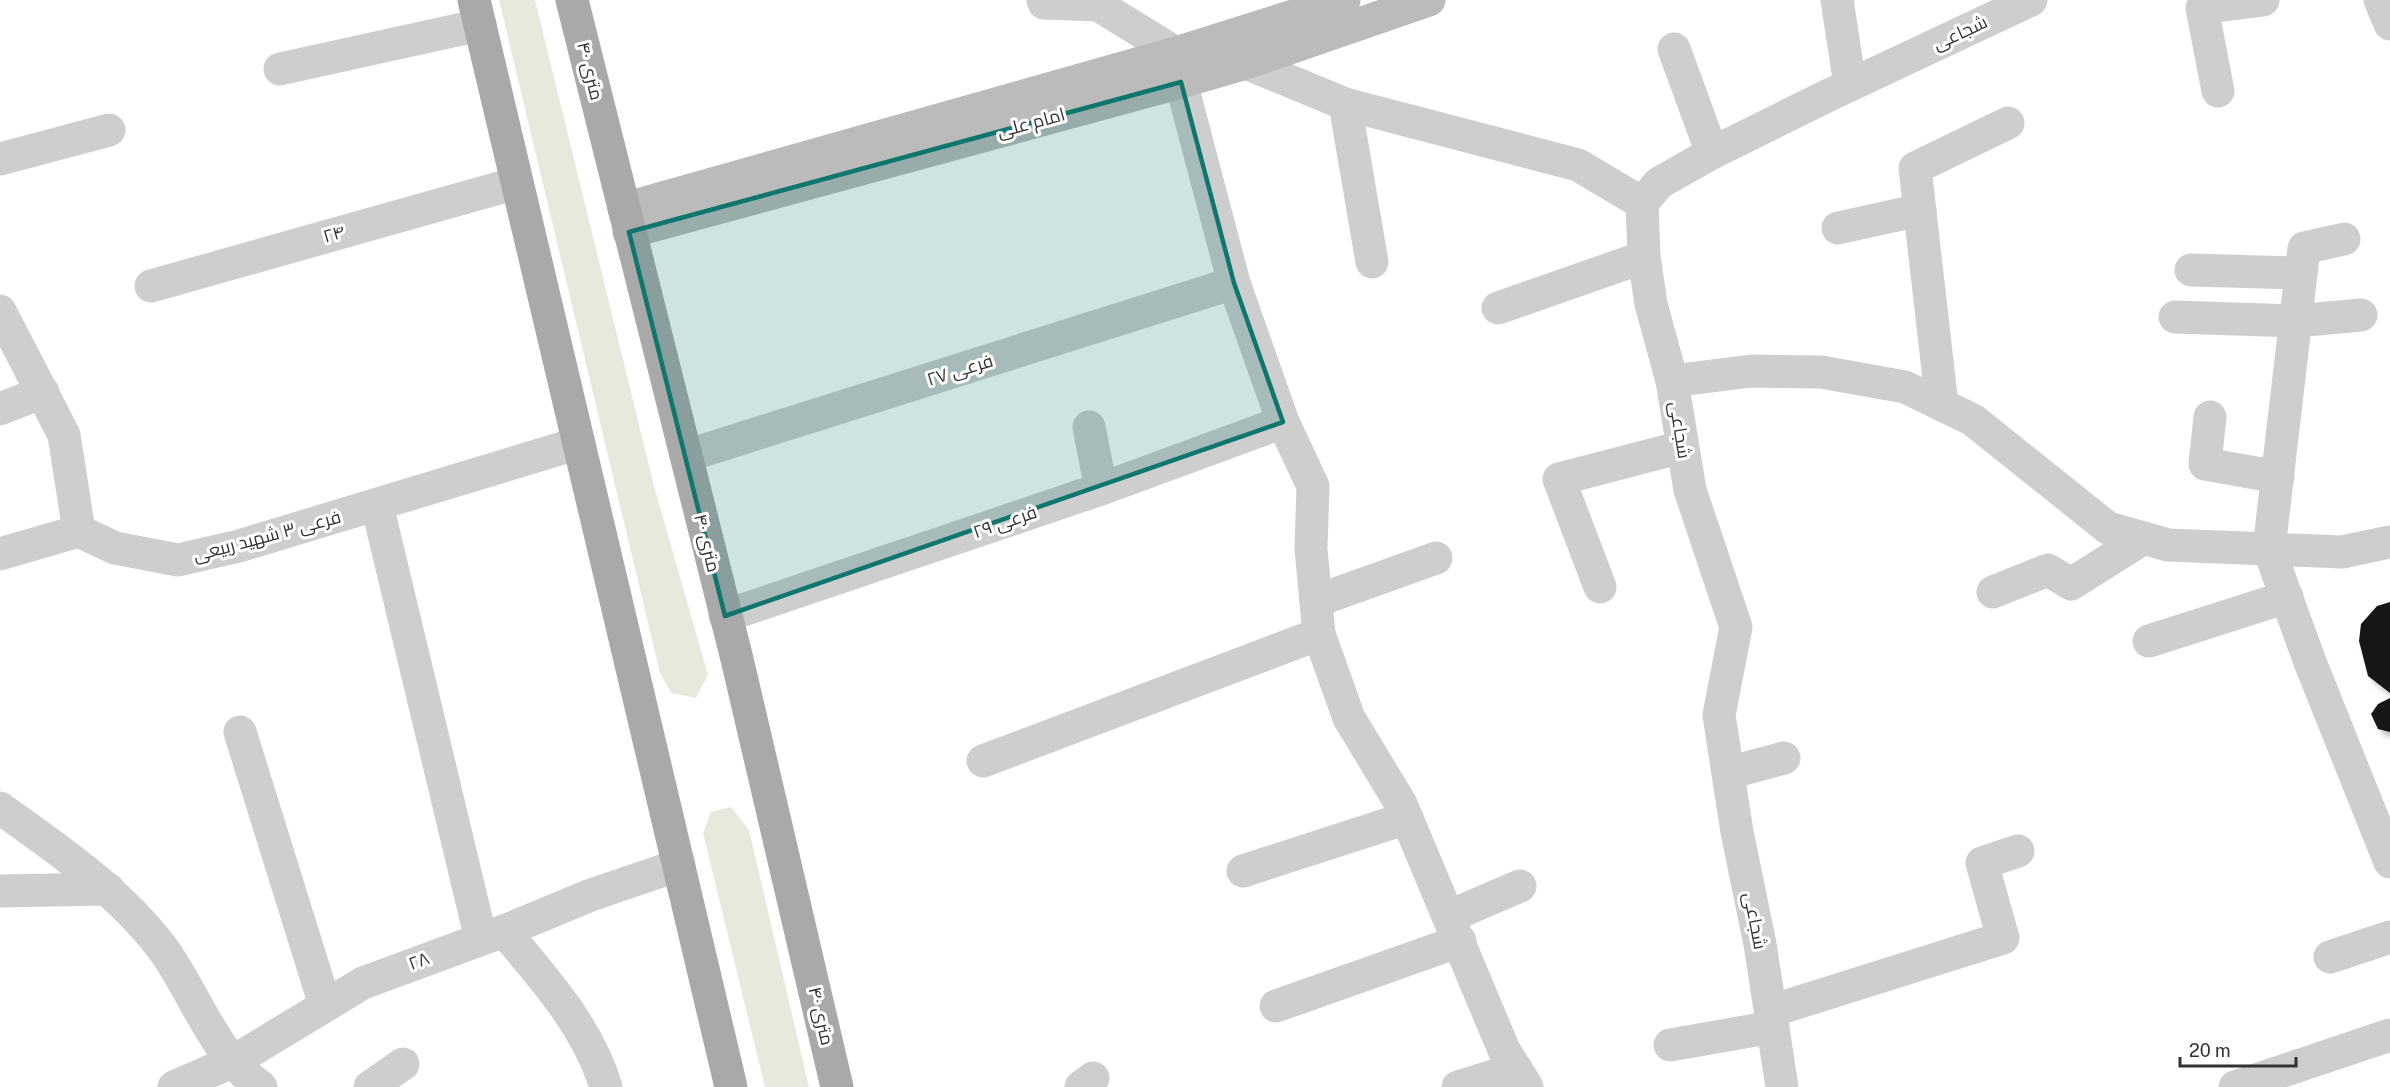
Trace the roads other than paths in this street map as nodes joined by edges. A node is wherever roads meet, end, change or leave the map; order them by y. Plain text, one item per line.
1 (572, 0) edge
2 (1043, 0) edge
3 (1344, 0) edge
4 (1429, 0) edge
5 (1838, 0) edge
6 (2031, 0) edge
7 (2263, 0) edge
8 (2380, 0) edge
9 (477, 13) edge
10 (2390, 24) edge
11 (1674, 49) dead end
12 (1246, 63) junction
13 (1178, 67) junction
14 (280, 69) dead end
15 (1850, 85) junction
16 (2218, 91) dead end
17 (1345, 104) junction
18 (2008, 123) dead end
19 (109, 130) dead end
20 (1712, 153) junction
21 (0, 159) edge
22 (517, 183) junction
23 (1642, 203) junction
24 (1920, 210) junction
25 (627, 220) junction
26 (1838, 228) dead end
27 (2344, 239) dead end
28 (1644, 257) junction
29 (1372, 261) dead end
30 (2191, 270) dead end
31 (2301, 273) junction
32 (1234, 283) junction
33 (151, 286) dead end
34 (1498, 308) dead end
35 (0, 311) edge
36 (2361, 315) dead end
37 (2175, 317) dead end
38 (2296, 321) junction
39 (1672, 381) junction
40 (43, 392) junction
41 (1942, 405) junction
42 (0, 409) edge
43 (2210, 417) dead end
44 (1283, 422) junction
45 (1089, 427) dead end
46 (579, 443) junction
47 (1682, 447) junction
48 (686, 456) junction
49 (2278, 477) junction
50 (1101, 489) junction
51 (377, 505) junction
52 (79, 531) junction
53 (2144, 538) junction
54 (2390, 542) edge
55 (2269, 549) junction
56 (0, 554) edge
57 (1436, 558) dead end
58 (1600, 587) dead end
59 (1993, 592) dead end
60 (2287, 597) junction
61 (1316, 601) junction
62 (725, 616) junction
63 (1319, 634) junction
64 (2149, 641) dead end
65 (240, 732) dead end
66 (1784, 758) dead end
67 (983, 761) dead end
68 (1728, 773) junction
69 (0, 808) edge
70 (1407, 818) junction
71 (2018, 851) dead end
72 (2390, 862) edge
73 (679, 865) junction
74 (1244, 871) dead end
75 (1520, 886) dead end
76 (108, 889) junction
77 (0, 891) edge
78 (1455, 928) junction
79 (492, 935) junction
80 (2390, 937) edge
81 (2330, 957) dead end
82 (325, 1005) junction
83 (1276, 1006) dead end
84 (1772, 1019) junction
85 (2390, 1035) edge
86 (1670, 1045) dead end
87 (234, 1061) junction
88 (403, 1064) dead end
89 (1521, 1078) edge
90 (174, 1087) edge
91 (261, 1087) edge
92 (370, 1087) edge
93 (606, 1087) edge
94 (731, 1087) edge
95 (837, 1087) edge
96 (1458, 1087) edge
97 (1782, 1087) edge
98 (2235, 1087) edge

1 - 25 main road, ۴۰ متری
2 - 13 street
3 - 13 main road
4 - 12 main road, امام علی
5 - 15 street
6 - 15 street, شجاعی
7 - 16 street
8 - 10 street
9 - 14 street
9 - 22 main road
11 - 20 street
12 - 13 main road, امام علی
12 - 17 street
13 - 25 main road, امام علی
13 - 32 street
15 - 20 street, شجاعی
17 - 23 street
17 - 29 street
18 - 24 street
19 - 21 street
20 - 23 street, شجاعی
22 - 33 street, ۲۴
22 - 46 main road
23 - 28 street, شجاعی
24 - 26 street
24 - 41 street
25 - 48 main road, ۴۰ متری
27 - 31 street
28 - 34 street
28 - 39 street, شجاعی
30 - 31 street
31 - 38 street
32 - 44 street
32 - 48 street, فرعی ۲۷
35 - 40 street
36 - 38 street
37 - 38 street
38 - 49 street
39 - 41 street
39 - 47 street, شجاعی
40 - 42 street
40 - 52 street
41 - 53 street
43 - 49 street
44 - 50 street, فرعی ۲۹
44 - 61 street
45 - 50 street
46 - 51 street, فرعی ۳ شهید ربیعی
46 - 73 main road
47 - 58 street
47 - 68 street, شجاعی
48 - 62 main road, ۴۰ متری
49 - 55 street
50 - 62 street, فرعی ۲۹
51 - 52 street, فرعی ۳ شهید ربیعی
51 - 79 street
52 - 56 street
53 - 55 street
53 - 59 street
54 - 55 street
55 - 60 street
57 - 61 street
60 - 64 street
60 - 72 street
61 - 63 street
62 - 95 main road, ۴۰ متری
63 - 67 street
63 - 70 street
65 - 82 street
66 - 68 street
68 - 84 street, شجاعی
69 - 76 street
70 - 74 street
70 - 78 street
71 - 84 street
73 - 79 street, ۲۸
73 - 94 main road
75 - 78 street
76 - 77 street
76 - 87 street
78 - 83 street
78 - 89 street
79 - 82 street, ۲۸
79 - 93 street
80 - 81 street
82 - 87 street, ۲۸
84 - 86 street
84 - 97 street, شجاعی
85 - 98 street
87 - 90 street, ۲۸
87 - 91 street
88 - 92 street
89 - 96 street

